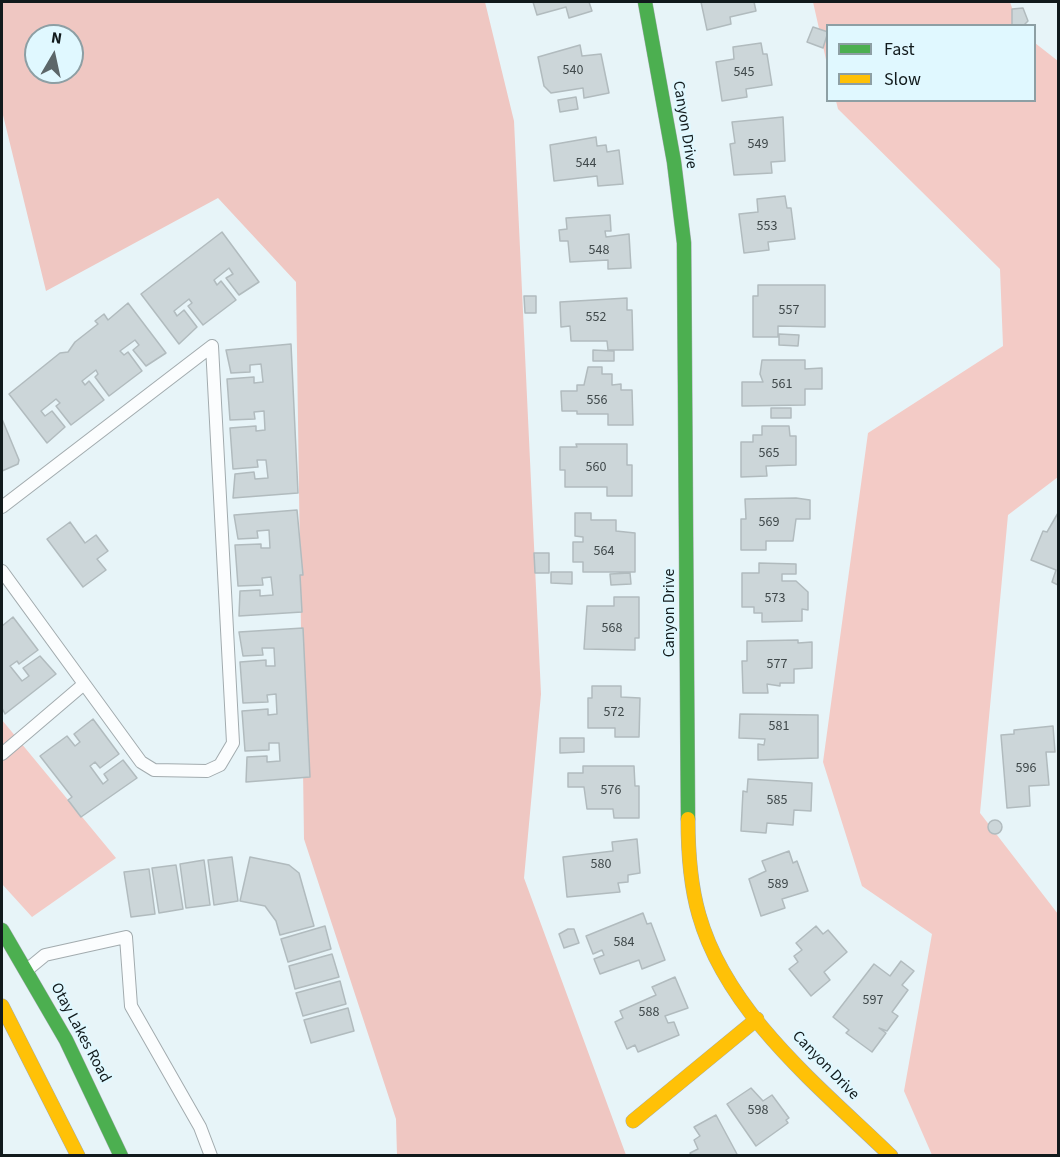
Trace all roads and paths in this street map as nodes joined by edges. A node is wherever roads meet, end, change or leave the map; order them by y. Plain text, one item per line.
1 (645, 2) edge
2 (2, 507) edge
3 (2, 571) edge
4 (84, 684) junction
5 (2, 754) edge
6 (2, 930) edge
7 (28, 970) junction
8 (2, 1005) edge
9 (757, 1019) junction
10 (633, 1120) dead end
11 (78, 1155) edge
12 (121, 1155) edge
13 (211, 1155) edge
14 (891, 1155) edge

1 - 9 street, Canyon Drive
2 - 4 lane
3 - 4 lane
4 - 5 lane
6 - 7 street, Otay Lakes Road
7 - 12 street, Otay Lakes Road
7 - 13 lane
8 - 11 street
9 - 10 street
9 - 14 street, Canyon Drive

